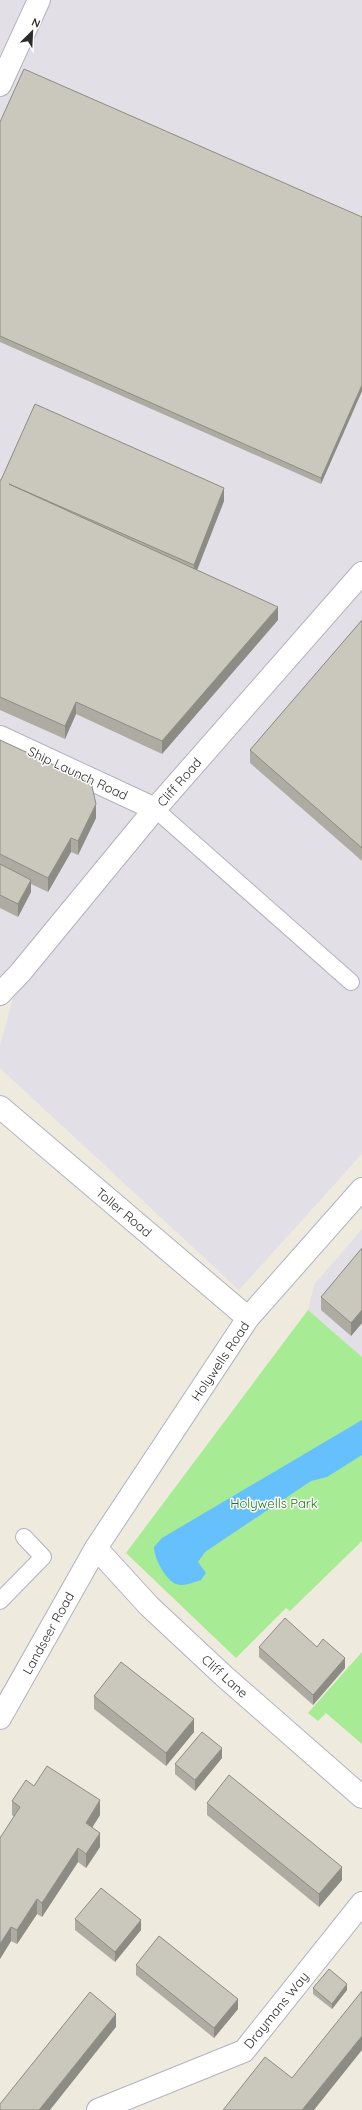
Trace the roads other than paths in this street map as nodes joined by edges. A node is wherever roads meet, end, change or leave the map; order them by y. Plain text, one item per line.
1 (38, 0) edge
2 (0, 86) edge
3 (362, 573) edge
4 (0, 738) edge
5 (155, 809) junction
6 (351, 982) dead end
7 (0, 994) edge
8 (0, 1107) edge
9 (362, 1189) edge
10 (248, 1318) junction
11 (24, 1536) dead end
12 (96, 1548) junction
13 (0, 1601) edge
14 (0, 1718) edge
15 (362, 1797) edge
16 (362, 1902) edge
17 (98, 2110) edge

1 - 2 street
3 - 5 street, Cliff Road
4 - 5 street, Ship Launch Road
5 - 6 lane
5 - 7 street, Cliff Road
8 - 10 street, Toller Road
9 - 10 street, Holywells Road
10 - 12 street, Holywells Road
11 - 13 lane
12 - 14 street, Landseer Road
12 - 15 street, Cliff Lane
16 - 17 street, Draymans Way

